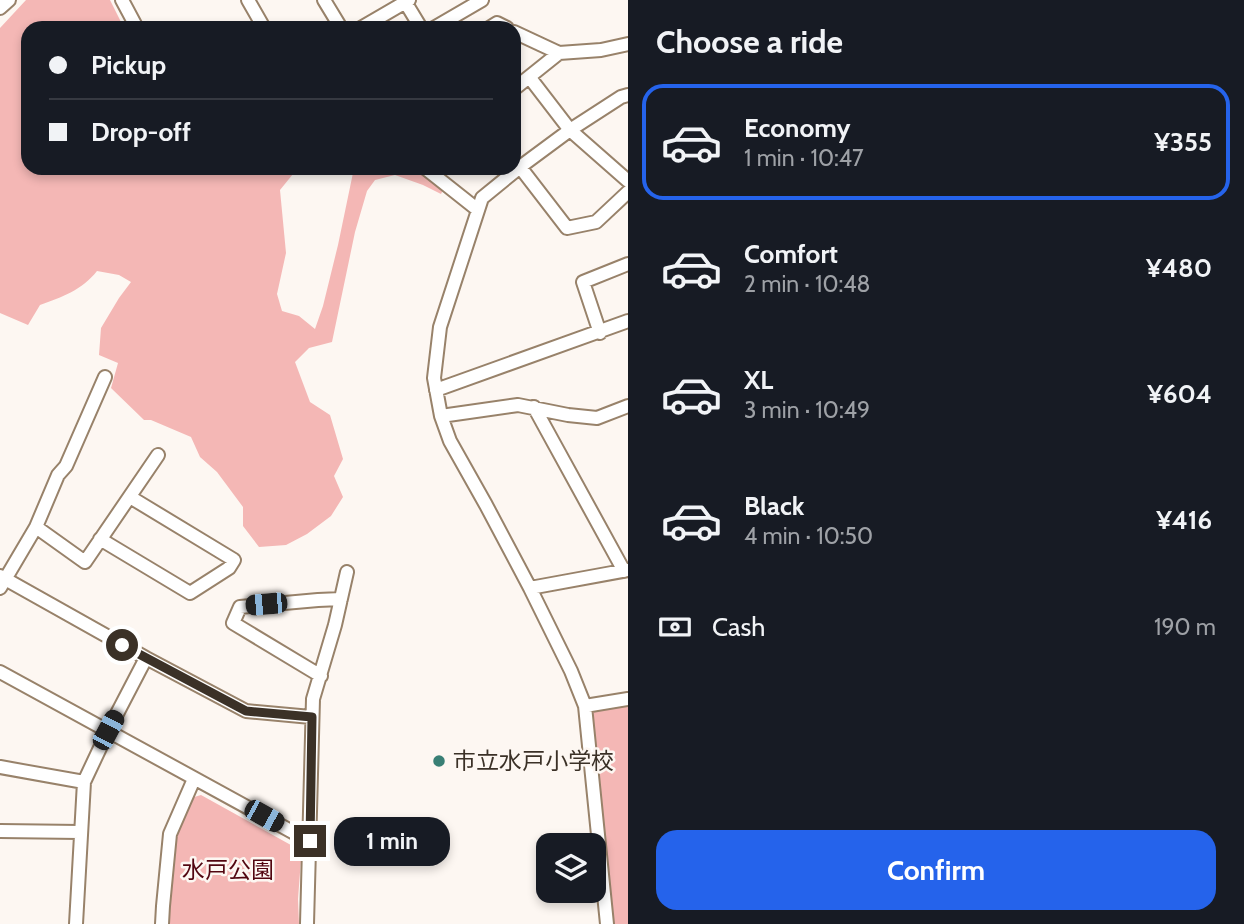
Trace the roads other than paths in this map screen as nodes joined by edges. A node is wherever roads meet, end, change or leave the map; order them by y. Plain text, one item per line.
1 (9, 0) edge
2 (122, 0) edge
3 (248, 0) edge
4 (324, 0) edge
5 (482, 0) edge
6 (406, 1) edge
7 (0, 8) edge
8 (132, 21) edge
9 (260, 21) edge
10 (337, 21) edge
11 (373, 21) edge
12 (417, 21) edge
13 (446, 21) edge
14 (521, 35) edge
15 (628, 44) edge
16 (559, 53) junction
17 (530, 78) junction
18 (521, 84) edge
19 (628, 95) edge
20 (570, 130) junction
21 (521, 166) edge
22 (521, 168) edge
23 (434, 175) edge
24 (510, 175) edge
25 (628, 181) edge
26 (628, 192) edge
27 (478, 210) junction
28 (628, 264) edge
29 (628, 321) edge
30 (600, 333) junction
31 (105, 377) dead end
32 (436, 390) junction
33 (534, 407) junction
34 (628, 407) edge
35 (441, 416) junction
36 (158, 455) dead end
37 (130, 497) junction
38 (36, 527) junction
39 (100, 539) junction
40 (626, 571) edge
41 (347, 572) dead end
42 (2, 581) edge
43 (530, 588) junction
44 (341, 599) junction
45 (146, 658) junction
46 (0, 672) edge
47 (321, 676) junction
48 (628, 699) edge
49 (585, 706) junction
50 (312, 717) junction
51 (108, 730) junction
52 (0, 767) edge
53 (194, 779) junction
54 (84, 782) junction
55 (0, 831) edge
56 (80, 832) junction
57 (310, 841) junction
58 (76, 924) edge
59 (162, 924) edge
60 (307, 924) edge
61 (607, 924) edge

1 - 7 street
2 - 8 street
3 - 9 street
4 - 10 street
5 - 13 street
6 - 11 street
6 - 12 street
14 - 16 street
15 - 16 street
16 - 17 street
17 - 18 street
17 - 20 street
19 - 20 street
20 - 21 street
20 - 25 street
22 - 26 street
23 - 27 street
24 - 27 street
27 - 32 street
28 - 30 street
29 - 30 street
30 - 32 street
31 - 38 street
32 - 35 street
33 - 34 street
33 - 35 street
33 - 40 street
35 - 43 street
36 - 37 street
37 - 39 street
37 - 39 street
38 - 39 street
38 - 42 street
40 - 43 street
41 - 44 street
42 - 45 street
43 - 49 street
44 - 47 street
44 - 47 street
45 - 50 street
45 - 51 street
46 - 51 street
47 - 50 street
48 - 49 street
49 - 61 street
50 - 57 street
51 - 53 street
51 - 54 street
52 - 54 street
53 - 57 street
53 - 59 street
54 - 56 street
55 - 56 street
56 - 58 street
57 - 60 street

